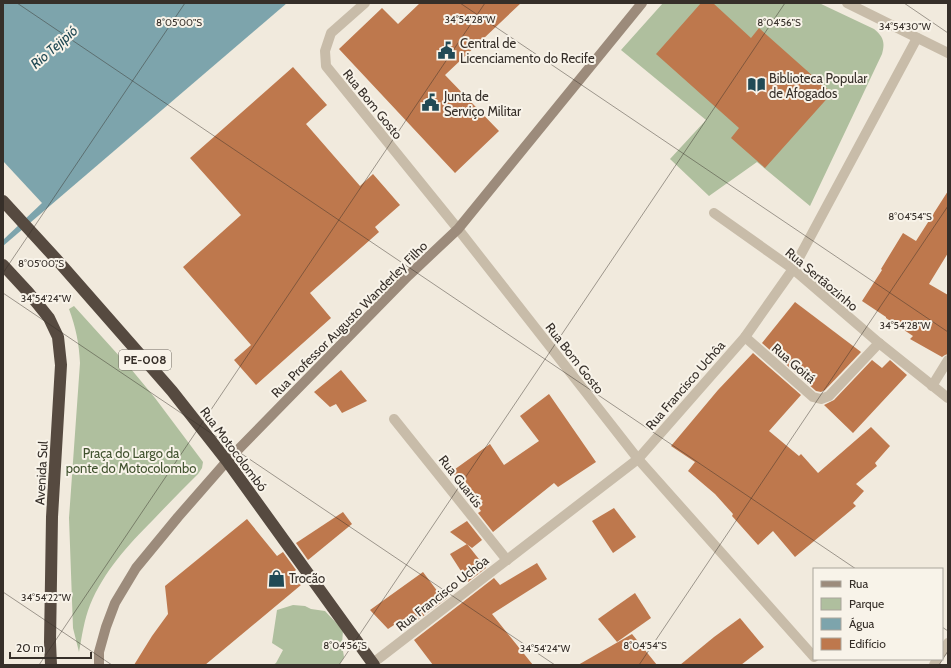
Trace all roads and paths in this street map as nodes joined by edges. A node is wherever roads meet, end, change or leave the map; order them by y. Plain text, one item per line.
1 (365, 3) edge
2 (642, 3) edge
3 (847, 3) edge
4 (917, 38) junction
5 (948, 53) edge
6 (3, 201) edge
7 (714, 213) dead end
8 (458, 229) junction
9 (3, 265) edge
10 (793, 269) junction
11 (745, 338) junction
12 (879, 343) junction
13 (948, 360) edge
14 (932, 386) junction
15 (948, 398) edge
16 (394, 418) dead end
17 (638, 459) junction
18 (227, 461) junction
19 (507, 560) junction
20 (813, 656) edge
21 (374, 664) edge
22 (51, 665) edge
23 (99, 665) edge

1 - 8 street, Rua Bom Gosto
2 - 8 main road, Rua Professor Augusto Wanderley Filho
3 - 4 street
4 - 5 street
4 - 10 street, Rua Francisco Uchôa
6 - 18 highway, Rua Motocolombó / PE-008
7 - 10 street, Rua Sertãozinho
8 - 17 street, Rua Bom Gosto
8 - 18 main road, Rua Professor Augusto Wanderley Filho
9 - 22 highway, Avenida Sul
10 - 11 street, Rua Francisco Uchôa
10 - 12 street, Rua Sertãozinho
11 - 12 street, Rua Goitá
11 - 17 street, Rua Francisco Uchôa
12 - 14 street, Rua Sertãozinho
13 - 14 street
14 - 15 street, Rua Sertãozinho
16 - 19 street, Rua Guarús
17 - 19 street, Rua Francisco Uchôa
17 - 20 street, Rua Bom Gosto
18 - 21 highway, Rua Motocolombó / PE-008
18 - 23 main road, Rua Professor Augusto Wanderley Filho
19 - 21 street, Rua Francisco Uchôa

